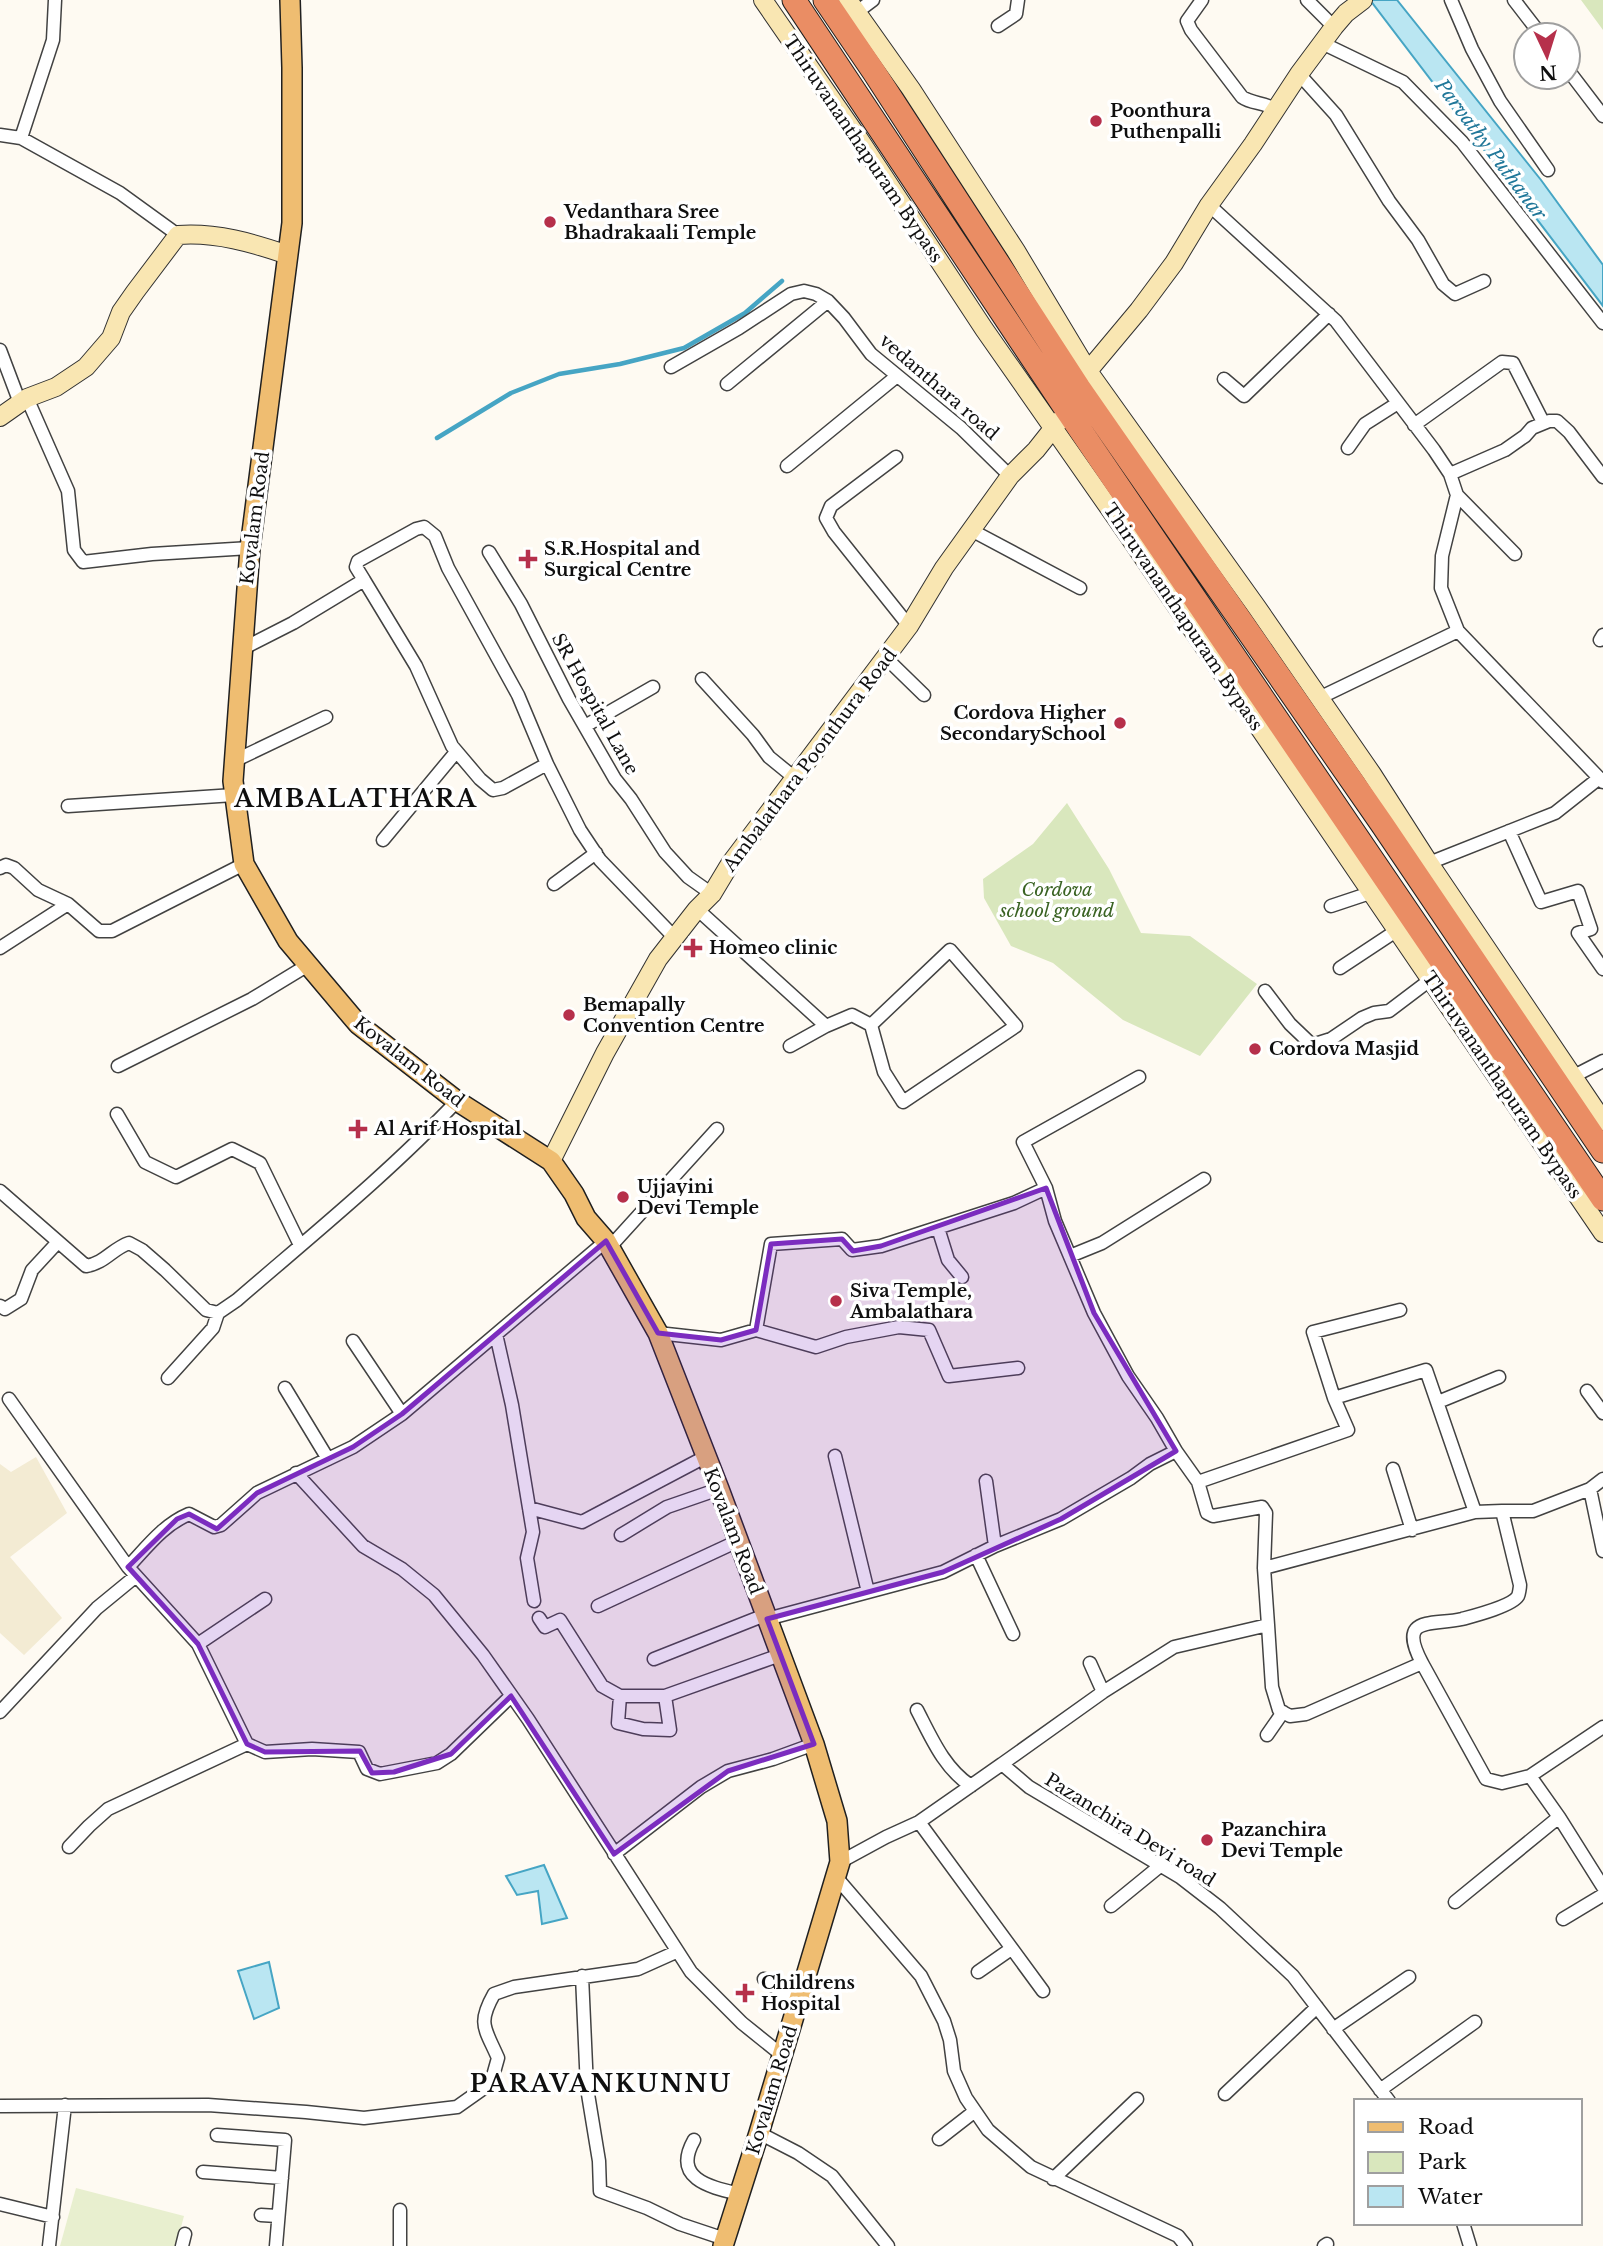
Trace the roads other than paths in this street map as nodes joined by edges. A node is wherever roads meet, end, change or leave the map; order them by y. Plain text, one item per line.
1 (55, 0) edge
2 (290, 0) edge
3 (763, 0) edge
4 (794, 0) edge
5 (825, 0) edge
6 (873, 0) edge
7 (1018, 0) edge
8 (1202, 0) edge
9 (1307, 0) edge
10 (1363, 0) edge
11 (1451, 0) edge
12 (1514, 0) edge
13 (853, 6) edge
14 (1530, 21) edge
15 (998, 26) dead end
16 (1334, 27) junction
17 (1322, 43) junction
18 (1299, 74) junction
19 (1582, 88) edge
20 (1276, 110) junction
21 (1603, 116) edge
22 (0, 135) edge
23 (21, 138) junction
24 (1548, 170) dead end
25 (1209, 205) junction
26 (178, 236) junction
27 (288, 255) junction
28 (1484, 281) dead end
29 (828, 301) junction
30 (1329, 314) junction
31 (1603, 323) edge
32 (0, 351) edge
33 (671, 367) dead end
34 (897, 376) junction
35 (1224, 379) dead end
36 (1083, 380) junction
37 (727, 384) dead end
38 (24, 401) junction
39 (1398, 403) junction
40 (1066, 409) junction
41 (0, 417) edge
42 (1543, 422) junction
43 (1414, 425) junction
44 (1054, 429) junction
45 (1348, 448) dead end
46 (896, 457) dead end
47 (787, 466) dead end
48 (1450, 474) junction
49 (1010, 477) junction
50 (1603, 477) edge
51 (1457, 495) junction
52 (971, 530) junction
53 (250, 548) junction
54 (489, 552) dead end
55 (1515, 554) dead end
56 (364, 580) junction
57 (1080, 588) dead end
58 (909, 626) junction
59 (1458, 631) junction
60 (242, 649) junction
61 (886, 658) junction
62 (702, 679) dead end
63 (653, 687) dead end
64 (924, 695) dead end
65 (1319, 698) junction
66 (326, 717) dead end
67 (585, 726) junction
68 (456, 752) junction
69 (234, 761) junction
70 (547, 764) junction
71 (796, 779) junction
72 (1601, 780) edge
73 (234, 795) junction
74 (68, 806) dead end
75 (1509, 831) junction
76 (383, 841) dead end
77 (596, 853) junction
78 (1429, 863) junction
79 (244, 864) junction
80 (0, 868) edge
81 (554, 884) dead end
82 (1370, 893) junction
83 (712, 894) junction
84 (68, 904) junction
85 (1331, 906) dead end
86 (697, 909) junction
87 (1396, 932) junction
88 (675, 938) junction
89 (0, 948) edge
90 (307, 965) junction
91 (1340, 968) dead end
92 (1603, 969) edge
93 (1430, 980) junction
94 (1265, 991) dead end
95 (871, 1025) junction
96 (826, 1026) junction
97 (790, 1046) dead end
98 (1603, 1061) edge
99 (118, 1066) dead end
100 (1139, 1077) dead end
101 (1572, 1077) junction
102 (457, 1101) junction
103 (117, 1114) dead end
104 (1603, 1121) edge
105 (717, 1129) dead end
106 (1603, 1151) edge
107 (551, 1161) junction
108 (1204, 1179) dead end
109 (1046, 1188) junction
110 (0, 1192) edge
111 (1603, 1199) edge
112 (938, 1228) junction
113 (1603, 1233) edge
114 (57, 1243) junction
115 (607, 1244) junction
116 (300, 1245) junction
117 (1070, 1256) junction
118 (962, 1277) dead end
119 (0, 1306) edge
120 (1400, 1310) dead end
121 (218, 1313) junction
122 (756, 1330) junction
123 (658, 1333) junction
124 (496, 1334) junction
125 (353, 1340) dead end
126 (1018, 1368) dead end
127 (1499, 1377) dead end
128 (168, 1378) dead end
129 (285, 1388) dead end
130 (1587, 1391) dead end
131 (1334, 1398) junction
132 (9, 1399) dead end
133 (1438, 1402) junction
134 (1603, 1413) edge
135 (402, 1414) junction
136 (1176, 1451) junction
137 (835, 1456) dead end
138 (705, 1457) junction
139 (328, 1459) junction
140 (1393, 1469) dead end
141 (296, 1473) junction
142 (1603, 1479) edge
143 (986, 1481) dead end
144 (1198, 1482) junction
145 (719, 1489) junction
146 (1590, 1489) junction
147 (529, 1508) junction
148 (1503, 1511) junction
149 (1475, 1513) junction
150 (1412, 1530) junction
151 (621, 1535) dead end
152 (738, 1541) junction
153 (995, 1546) junction
154 (1603, 1551) edge
155 (976, 1555) junction
156 (1264, 1567) junction
157 (132, 1571) junction
158 (867, 1592) junction
159 (265, 1599) dead end
160 (534, 1601) dead end
161 (598, 1606) dead end
162 (766, 1617) junction
163 (539, 1618) dead end
164 (1268, 1625) junction
165 (1013, 1634) dead end
166 (198, 1644) junction
167 (780, 1655) junction
168 (654, 1659) dead end
169 (1090, 1663) dead end
170 (1422, 1663) junction
171 (1103, 1692) junction
172 (512, 1696) junction
173 (620, 1696) junction
174 (665, 1696) junction
175 (916, 1710) dead end
176 (0, 1712) edge
177 (1283, 1712) junction
178 (1603, 1727) edge
179 (1267, 1735) dead end
180 (247, 1744) junction
181 (814, 1744) junction
182 (1002, 1764) junction
183 (1530, 1776) junction
184 (971, 1786) junction
185 (1559, 1817) junction
186 (919, 1822) junction
187 (69, 1847) dead end
188 (614, 1854) junction
189 (1160, 1866) junction
190 (838, 1869) junction
191 (1603, 1887) edge
192 (1603, 1895) edge
193 (1455, 1902) dead end
194 (1111, 1906) dead end
195 (1563, 1919) dead end
196 (1011, 1949) junction
197 (676, 1952) junction
198 (978, 1972) dead end
199 (582, 1976) junction
200 (1409, 1978) dead end
201 (764, 1979) dead end
202 (1043, 1991) dead end
203 (799, 2005) junction
204 (1317, 2007) junction
205 (1475, 2022) dead end
206 (1334, 2029) junction
207 (783, 2056) junction
208 (1380, 2090) junction
209 (1225, 2094) dead end
210 (1137, 2099) dead end
211 (1387, 2099) edge
212 (65, 2105) junction
213 (0, 2106) edge
214 (975, 2110) junction
215 (759, 2133) junction
216 (217, 2135) dead end
217 (939, 2139) dead end
218 (694, 2140) dead end
219 (203, 2172) dead end
220 (282, 2178) junction
221 (1053, 2179) junction
222 (739, 2194) junction
223 (0, 2204) edge
224 (400, 2210) dead end
225 (261, 2215) dead end
226 (277, 2216) junction
227 (53, 2217) junction
228 (1463, 2225) edge
229 (724, 2243) edge
230 (49, 2246) edge
231 (275, 2246) edge
232 (400, 2246) edge
233 (888, 2246) edge
234 (1186, 2246) edge
235 (1470, 2246) edge

1 - 23 street
2 - 27 main road, Kovalam Road
3 - 44 street, Thiruvananthapuram Bypass
4 - 40 highway, Thiruvananthapuram Bypass
5 - 36 highway
6 - 13 street
7 - 15 street
8 - 20 street
9 - 16 street
10 - 16 street, Ambalathara Poonthura Road
11 - 24 street
12 - 14 street
13 - 36 street
16 - 17 street, Ambalathara Poonthura Road
17 - 18 street, Ambalathara Poonthura Road
17 - 31 street
18 - 20 street, Ambalathara Poonthura Road
18 - 28 street
19 - 21 street
20 - 25 street, Ambalathara Poonthura Road
22 - 23 street
23 - 26 street
25 - 30 street
25 - 36 street, Ambalathara Poonthura Road
26 - 27 street
26 - 38 street
27 - 53 main road, Kovalam Road
29 - 33 street
29 - 34 street, vedanthara road
29 - 37 street
30 - 35 street
30 - 39 street
32 - 38 street
34 - 47 street
34 - 49 street, vedanthara road
36 - 40 street, Ambalathara Poonthura Road
36 - 65 street
36 - 106 highway
38 - 41 street
38 - 53 street
39 - 43 street
39 - 45 street
40 - 44 street, Ambalathara Poonthura Road
40 - 111 highway, Thiruvananthapuram Bypass
42 - 43 street
42 - 48 street
42 - 50 street
43 - 48 street
44 - 49 street, Ambalathara Poonthura Road
44 - 82 street, Thiruvananthapuram Bypass
46 - 58 street
48 - 51 street
49 - 52 street, Ambalathara Poonthura Road
51 - 55 street
51 - 59 street
52 - 57 street
52 - 58 street, Ambalathara Poonthura Road
53 - 60 main road, Kovalam Road
54 - 67 street, SR Hospital Lane
56 - 60 street
56 - 68 street
56 - 70 street
58 - 61 street, Ambalathara Poonthura Road
59 - 65 street
59 - 72 street
60 - 69 main road, Kovalam Road
61 - 64 street
61 - 71 street, Ambalathara Poonthura Road
62 - 71 street
63 - 67 street
65 - 78 street
66 - 69 street
67 - 83 street, SR Hospital Lane
68 - 70 street
68 - 76 street
69 - 73 main road, Kovalam Road
70 - 77 street
71 - 83 street, Ambalathara Poonthura Road
72 - 75 street
73 - 74 street
73 - 79 main road, Kovalam Road
75 - 78 street
75 - 92 street
77 - 81 street
77 - 88 street
78 - 101 street
79 - 84 street
79 - 90 main road, Kovalam Road
80 - 84 street
82 - 85 street
82 - 87 street, Thiruvananthapuram Bypass
83 - 86 street, Ambalathara Poonthura Road
84 - 89 street
86 - 88 street, Ambalathara Poonthura Road
86 - 96 street
87 - 91 street
87 - 93 street, Thiruvananthapuram Bypass
88 - 107 street, Ambalathara Poonthura Road
90 - 99 street
90 - 102 main road, Kovalam Road
93 - 94 street
93 - 113 street, Thiruvananthapuram Bypass
95 - 95 street
95 - 96 street
96 - 97 street
98 - 101 street
100 - 109 street
101 - 104 street
102 - 107 main road, Kovalam Road
102 - 116 street
103 - 116 street
105 - 115 street
107 - 115 main road, Kovalam Road
108 - 117 street
109 - 112 street
109 - 117 street
110 - 114 street
112 - 118 street
112 - 122 street
114 - 119 street
114 - 121 street
115 - 123 main road, Kovalam Road
115 - 124 street
116 - 121 street
117 - 136 street
120 - 131 street
121 - 128 street
122 - 123 street
122 - 126 street
123 - 138 main road, Kovalam Road
124 - 135 street
124 - 147 street
125 - 135 street
127 - 133 street
129 - 139 street
130 - 134 street
131 - 133 street
131 - 144 street
132 - 157 street
133 - 149 street
135 - 139 street
136 - 144 street
136 - 153 street
137 - 158 street
138 - 145 main road, Kovalam Road
138 - 147 street
139 - 141 street
140 - 150 street
141 - 157 street
141 - 172 street
142 - 146 street
143 - 153 street
144 - 156 street
145 - 151 street
145 - 152 main road, Kovalam Road
146 - 148 street
146 - 154 street
147 - 160 street
148 - 149 street
148 - 170 street
149 - 150 street
150 - 156 street
152 - 161 street
152 - 162 main road, Kovalam Road
153 - 155 street
155 - 158 street
155 - 165 street
156 - 164 street
157 - 166 street
157 - 176 street
158 - 162 street
159 - 166 street
162 - 167 main road, Kovalam Road
162 - 168 street
163 - 173 street
164 - 171 street
164 - 177 street
166 - 180 street
167 - 174 street
167 - 181 main road, Kovalam Road
169 - 171 street
170 - 177 street
170 - 183 street
171 - 182 street
172 - 180 street
172 - 188 street
173 - 174 street
173 - 174 street
175 - 184 street
177 - 179 street
178 - 183 street
180 - 187 street
181 - 188 street
181 - 190 main road, Kovalam Road
182 - 184 street
182 - 189 street, Pazanchira Devi road
183 - 185 street
184 - 186 street
185 - 191 street
185 - 193 street
186 - 190 street
186 - 196 street
188 - 197 street
189 - 194 street
189 - 204 street, Pazanchira Devi road
190 - 203 main road, Kovalam Road
190 - 214 street
192 - 195 street
196 - 198 street
196 - 202 street
197 - 199 street
197 - 207 street
199 - 212 street
199 - 229 street
200 - 206 street
201 - 203 street
203 - 207 main road, Kovalam Road
204 - 206 street, Pazanchira Devi road
204 - 209 street
205 - 208 street
206 - 208 street, Pazanchira Devi road
207 - 215 main road, Kovalam Road
208 - 211 street, Pazanchira Devi road
210 - 221 street
212 - 213 street
212 - 227 street
214 - 217 street
214 - 221 street
215 - 222 main road, Kovalam Road
215 - 233 street
216 - 220 street
218 - 222 street
219 - 220 street
220 - 226 street
221 - 234 street
222 - 229 main road, Kovalam Road
223 - 227 street
224 - 232 street
225 - 226 street
226 - 231 street
227 - 230 street
228 - 235 street

